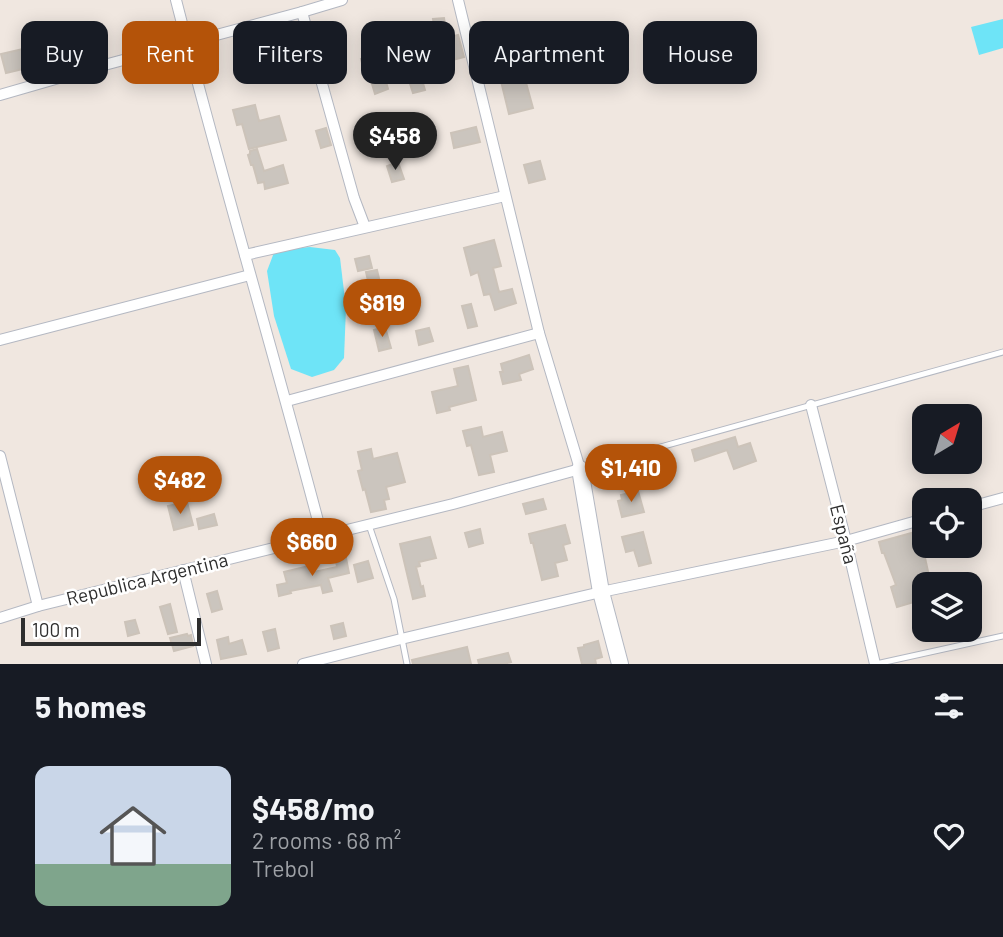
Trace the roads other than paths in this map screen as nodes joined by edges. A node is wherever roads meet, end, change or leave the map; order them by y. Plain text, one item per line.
1 (176, 0) edge
2 (342, 0) edge
3 (458, 0) edge
4 (302, 12) junction
5 (181, 21) edge
6 (219, 35) edge
7 (122, 60) edge
8 (198, 84) edge
9 (0, 95) edge
10 (505, 195) junction
11 (365, 227) junction
12 (245, 255) junction
13 (250, 275) junction
14 (539, 333) junction
15 (0, 340) edge
16 (1003, 352) edge
17 (287, 401) junction
18 (811, 405) junction
19 (0, 456) edge
20 (580, 469) junction
21 (1003, 498) edge
22 (982, 504) edge
23 (912, 522) edge
24 (369, 524) junction
25 (322, 536) junction
26 (846, 541) junction
27 (183, 570) junction
28 (601, 592) junction
29 (38, 606) junction
30 (0, 618) edge
31 (1003, 636) edge
32 (401, 639) junction
33 (206, 664) edge
34 (303, 664) edge
35 (407, 664) edge
36 (620, 664) edge
37 (876, 664) edge

1 - 5 street
2 - 4 street
3 - 10 street
4 - 6 street
4 - 11 street
7 - 9 street
8 - 12 street
10 - 11 street
10 - 14 street
11 - 12 street
12 - 13 street
13 - 15 street
13 - 17 street
14 - 17 street
14 - 20 street
16 - 18 lane
17 - 25 street
18 - 20 lane
18 - 26 street, España
19 - 29 street
20 - 24 street, Republica Argentina
20 - 28 street
21 - 22 street
23 - 26 street
24 - 25 street, Republica Argentina
24 - 32 lane
25 - 27 street, Republica Argentina
26 - 28 street
26 - 37 street, España
27 - 29 street, Republica Argentina
27 - 33 street
28 - 32 street
28 - 36 street
29 - 30 street, Republica Argentina
31 - 37 lane
32 - 34 street
32 - 35 lane

